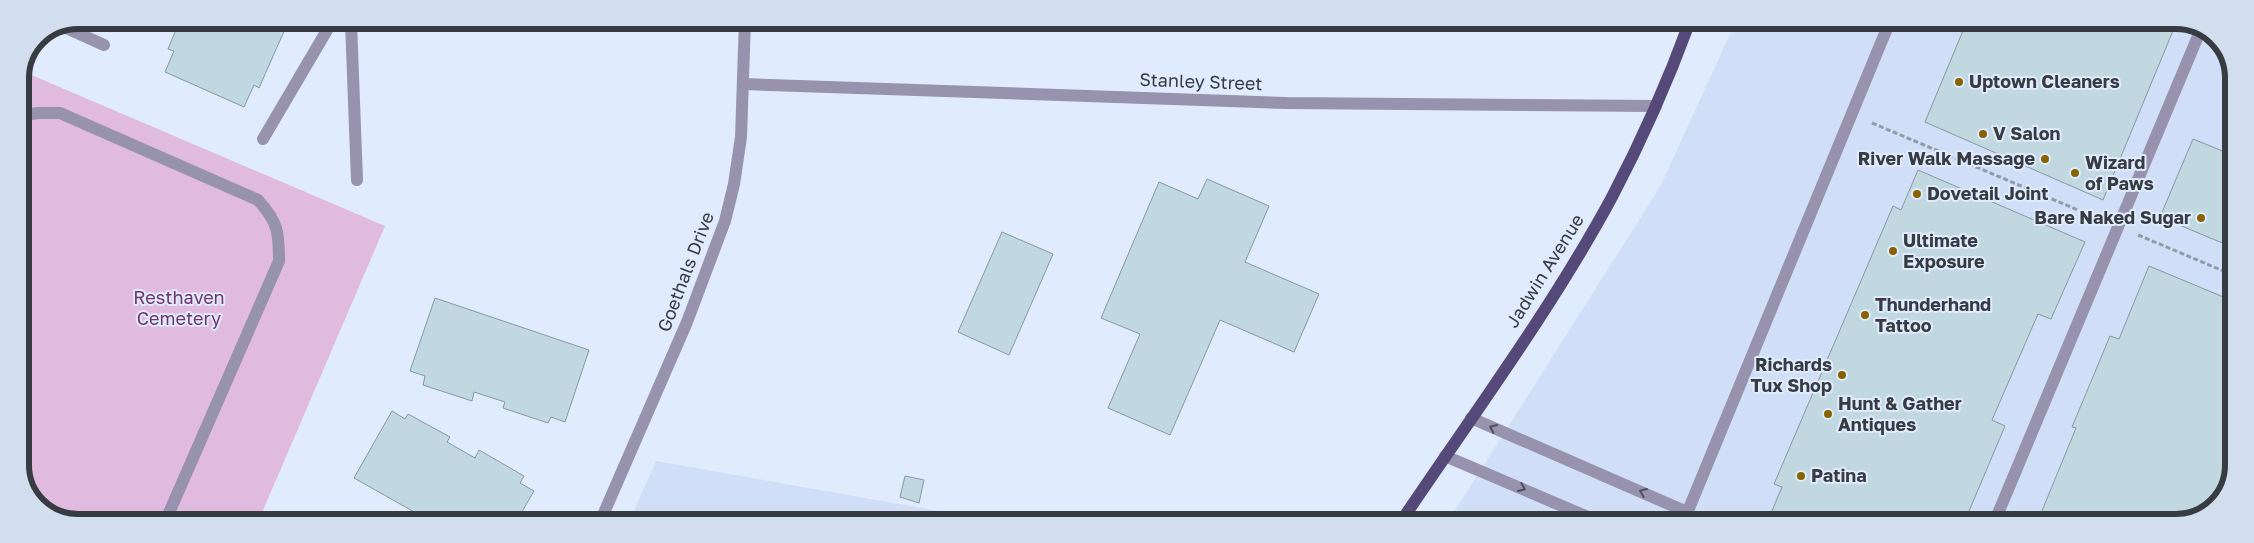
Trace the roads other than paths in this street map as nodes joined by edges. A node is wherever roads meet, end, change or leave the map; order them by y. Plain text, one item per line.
1 (328, 29) edge
2 (350, 29) edge
3 (745, 29) edge
4 (1687, 29) edge
5 (1887, 29) edge
6 (70, 30) edge
7 (2199, 34) edge
8 (104, 45) dead end
9 (744, 84) junction
10 (1656, 106) junction
11 (29, 114) edge
12 (263, 139) dead end
13 (357, 180) dead end
14 (1471, 418) junction
15 (1445, 456) junction
16 (168, 514) edge
17 (603, 514) edge
18 (1406, 514) edge
19 (1581, 514) edge
20 (1679, 514) edge
21 (1686, 514) edge
22 (1998, 514) edge

1 - 12 street
2 - 13 street
3 - 9 street, Goethals Drive
4 - 10 main road, Jadwin Avenue
5 - 21 street
6 - 8 street
7 - 22 street
9 - 10 street, Stanley Street
9 - 17 street, Goethals Drive
10 - 14 main road, Jadwin Avenue
11 - 16 street
14 - 15 main road, Jadwin Avenue
20 -> 14 street
15 - 18 main road, Jadwin Avenue
15 -> 19 street

